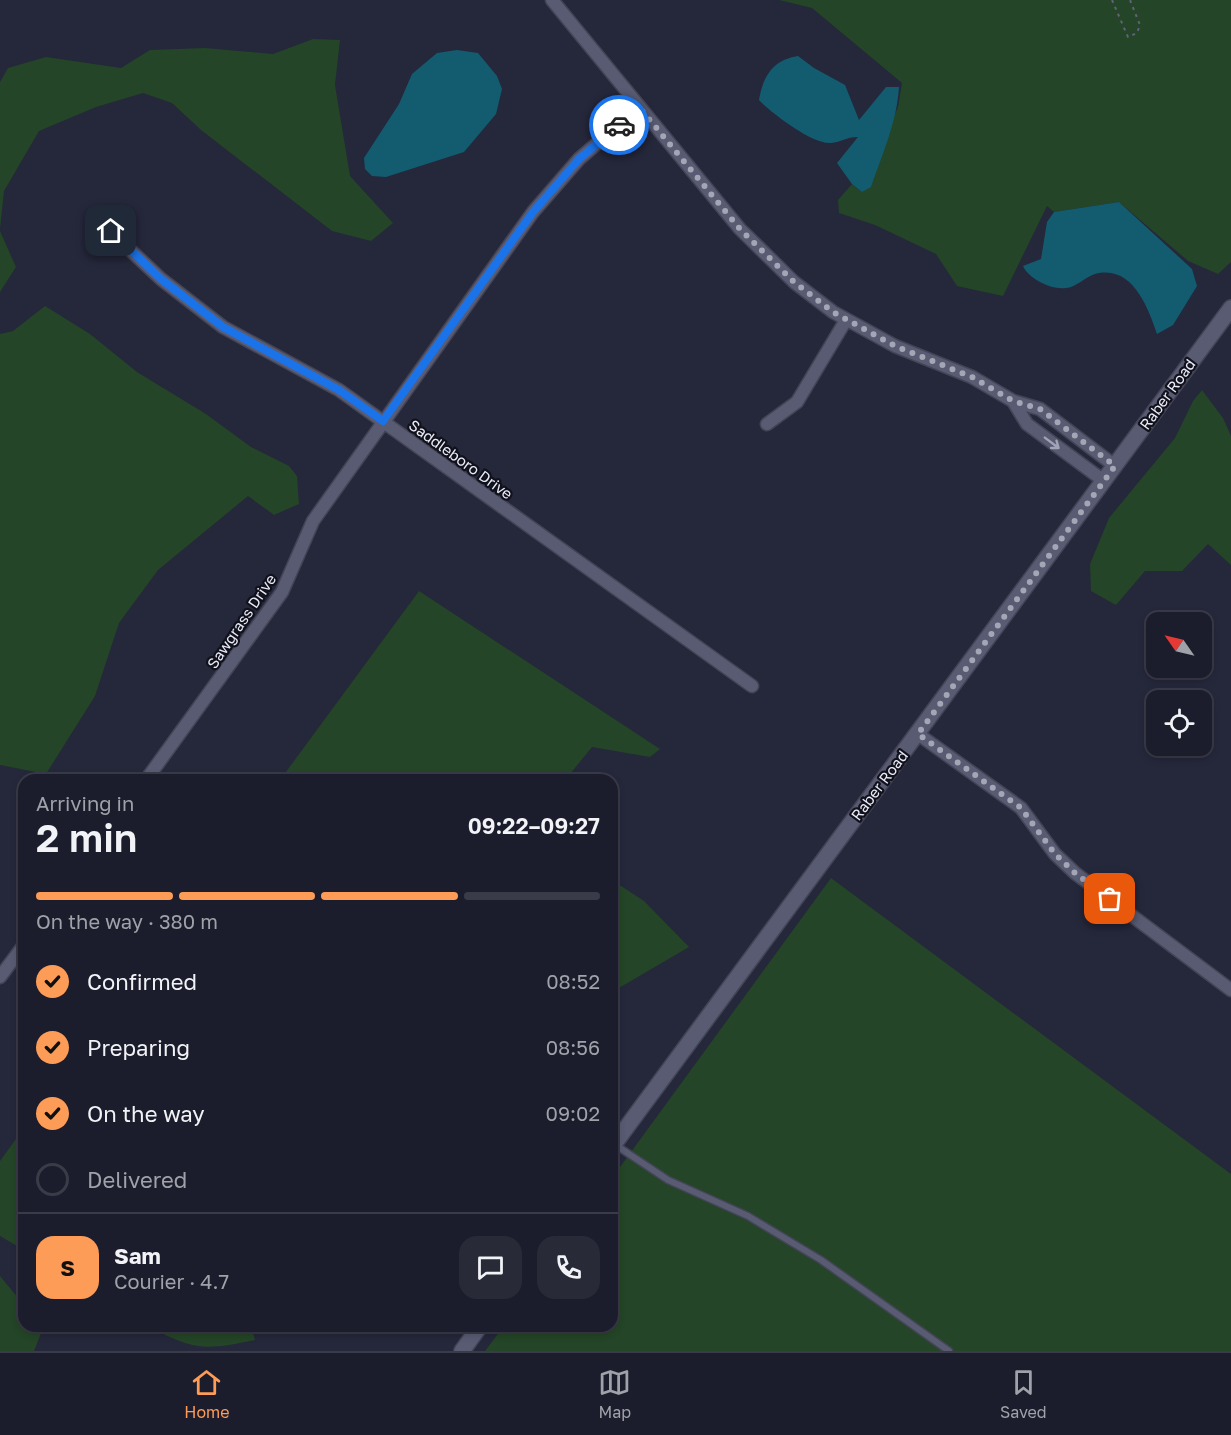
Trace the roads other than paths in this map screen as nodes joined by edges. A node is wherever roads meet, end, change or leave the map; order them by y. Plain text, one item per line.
1 (552, 0) edge
2 (639, 107) junction
3 (94, 216) dead end
4 (1231, 308) edge
5 (846, 320) junction
6 (1013, 401) junction
7 (383, 421) junction
8 (767, 424) dead end
9 (1115, 466) junction
10 (1104, 481) junction
11 (752, 686) dead end
12 (918, 734) junction
13 (150, 774) edge
14 (18, 953) edge
15 (0, 977) edge
16 (1231, 990) edge
17 (618, 1139) edge
18 (618, 1149) edge
19 (476, 1332) edge
20 (466, 1349) edge
21 (949, 1351) edge

1 - 2 street
2 - 5 street
2 - 7 street, Sawgrass Drive
3 - 7 street, Saddleboro Drive
4 - 9 street, Raber Road
5 - 6 street
5 - 8 street
6 - 9 street
6 -> 10 street
7 - 11 street, Saddleboro Drive
7 - 13 street, Sawgrass Drive
9 - 10 street, Raber Road
10 - 12 street, Raber Road
12 - 16 street
12 - 17 street, Raber Road
14 - 15 street
18 - 21 lane
19 - 20 street

